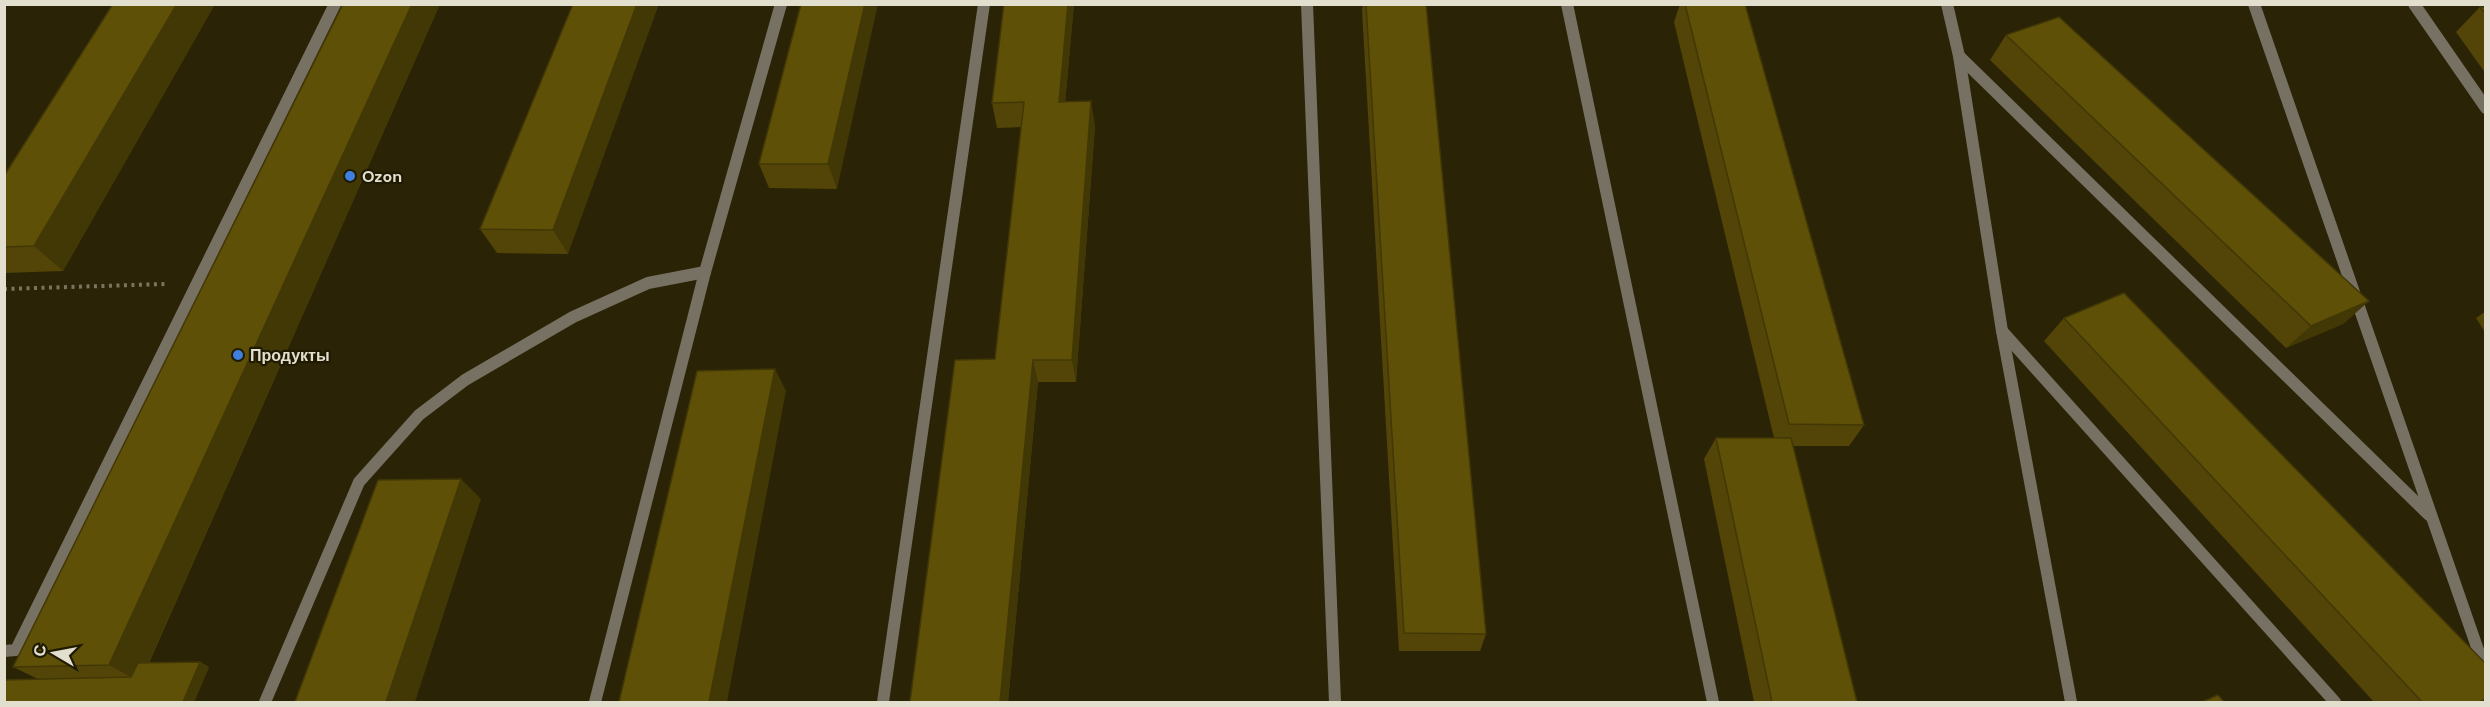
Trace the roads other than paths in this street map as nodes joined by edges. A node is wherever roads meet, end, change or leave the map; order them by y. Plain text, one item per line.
1 (335, 4) edge
2 (781, 4) edge
3 (984, 4) edge
4 (1307, 4) edge
5 (1567, 4) edge
6 (1947, 4) edge
7 (2254, 4) edge
8 (2414, 4) edge
9 (1959, 56) junction
10 (2486, 108) edge
11 (705, 272) junction
12 (2002, 331) junction
13 (2432, 518) junction
14 (4, 651) edge
15 (2486, 673) edge
16 (265, 702) edge
17 (595, 702) edge
18 (883, 702) edge
19 (1335, 702) edge
20 (1713, 702) edge
21 (2071, 702) edge
22 (2335, 702) edge

1 - 14 lane
2 - 11 lane
3 - 18 lane
4 - 19 lane
5 - 20 lane
6 - 9 lane
7 - 13 lane
8 - 10 lane
9 - 12 lane
9 - 13 lane
11 - 16 lane
11 - 17 lane
12 - 21 lane
12 - 22 lane
13 - 15 lane

